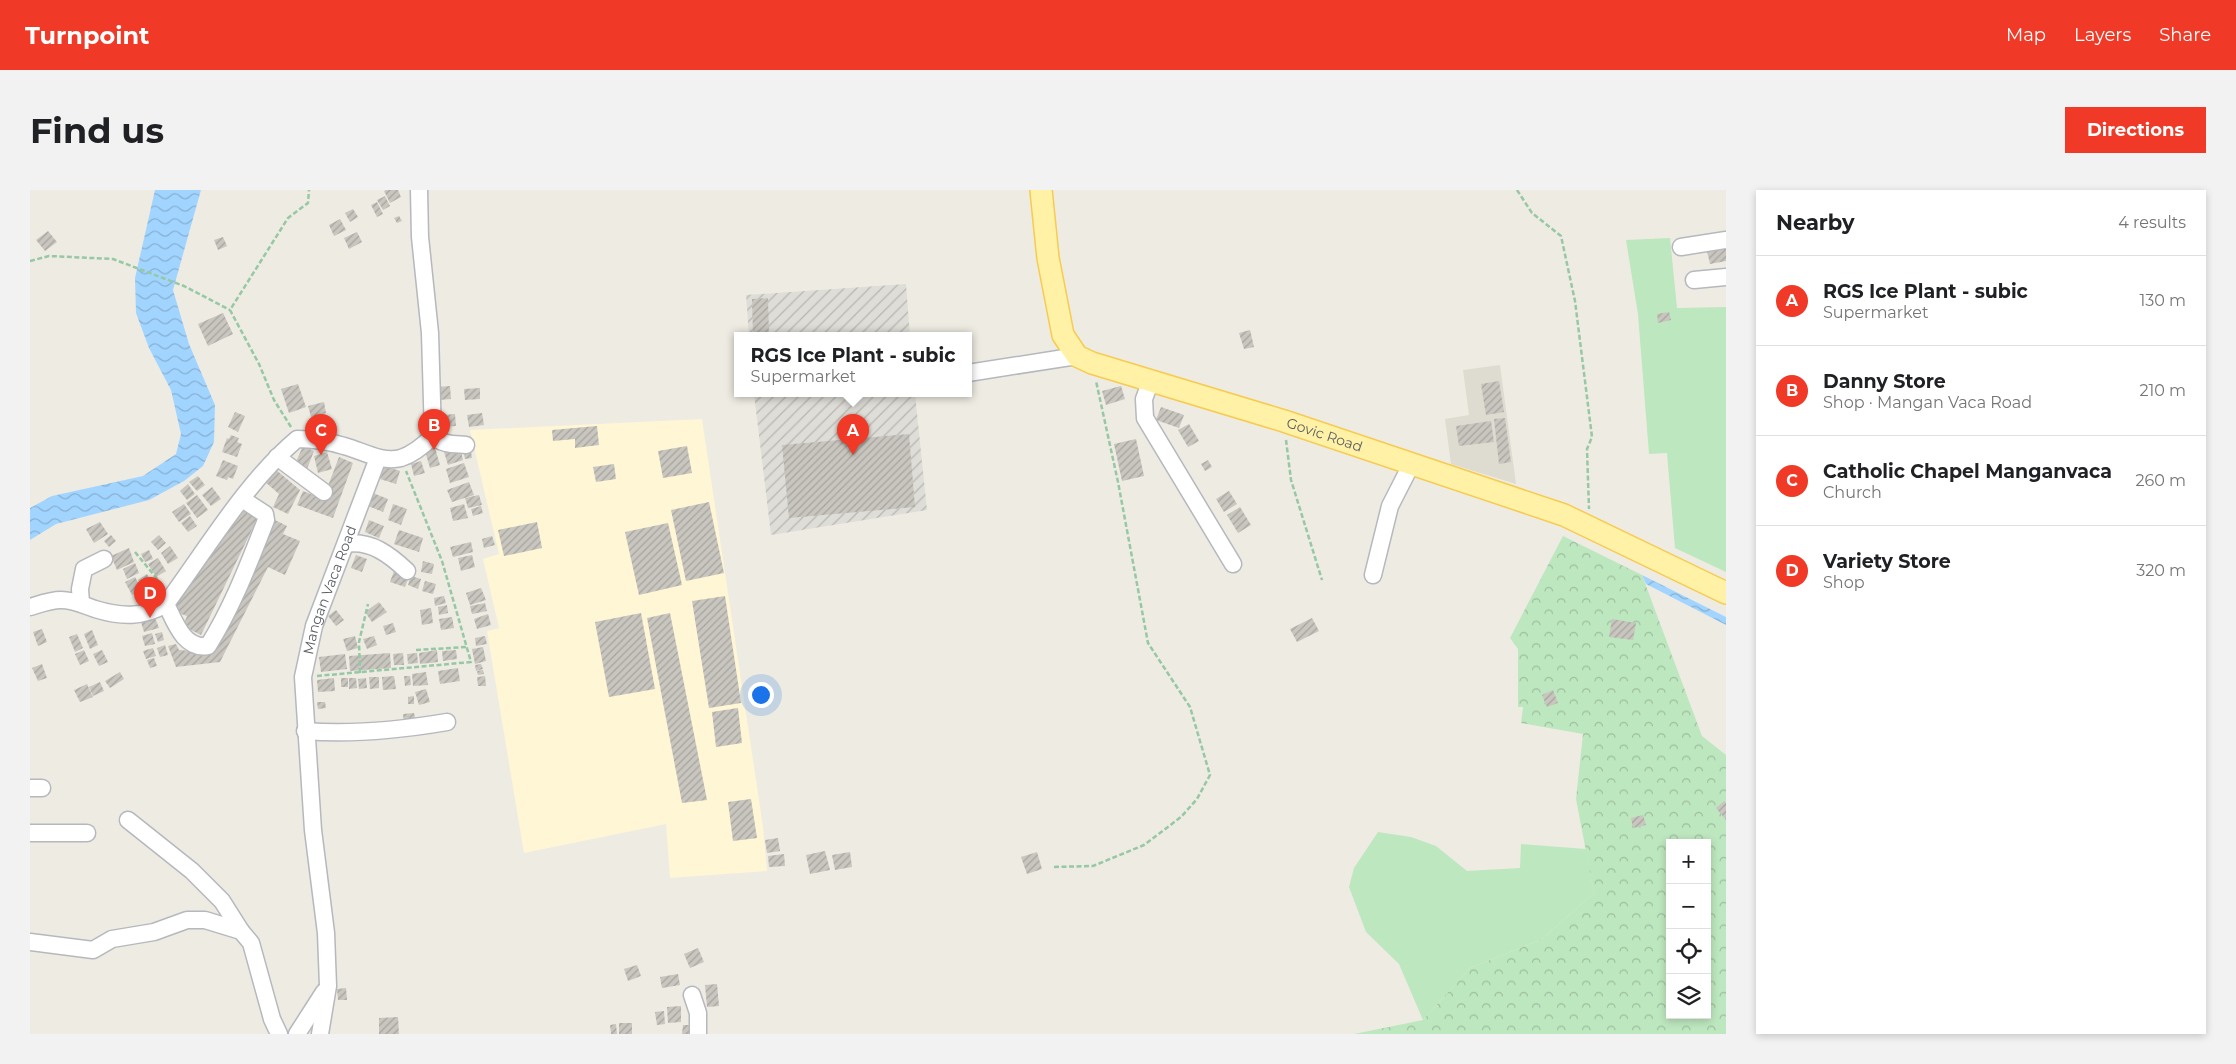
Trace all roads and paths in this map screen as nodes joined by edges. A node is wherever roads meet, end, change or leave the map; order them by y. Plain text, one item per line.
1 (309, 190) edge
2 (419, 190) edge
3 (1041, 190) edge
4 (1517, 190) edge
5 (1726, 240) edge
6 (1680, 247) dead end
7 (30, 262) edge
8 (1726, 277) edge
9 (1694, 280) dead end
10 (230, 310) junction
11 (1085, 359) junction
12 (972, 373) edge
13 (1151, 380) junction
14 (1284, 421) junction
15 (433, 436) junction
16 (297, 439) junction
17 (466, 445) dead end
18 (277, 457) junction
19 (378, 458) junction
20 (400, 458) junction
21 (1412, 463) junction
22 (324, 492) dead end
23 (242, 499) junction
24 (1590, 527) junction
25 (346, 544) junction
26 (135, 552) dead end
27 (104, 559) dead end
28 (1233, 564) dead end
29 (408, 571) dead end
30 (1373, 575) dead end
31 (1322, 580) dead end
32 (1726, 593) edge
33 (169, 600) junction
34 (82, 603) junction
35 (368, 604) dead end
36 (30, 607) edge
37 (467, 647) junction
38 (416, 650) dead end
39 (360, 673) junction
40 (303, 677) junction
41 (447, 722) dead end
42 (305, 731) junction
43 (128, 820) dead end
44 (30, 833) edge
45 (87, 833) dead end
46 (1054, 867) dead end
47 (241, 931) junction
48 (30, 942) edge
49 (328, 986) junction
50 (692, 995) dead end
51 (279, 1034) edge
52 (297, 1034) edge
53 (320, 1034) edge
54 (698, 1034) edge

1 - 10 path
2 - 15 street
3 - 11 main road
4 - 24 path
5 - 6 street
7 - 10 path
8 - 9 street
10 - 16 path
11 - 12 street
11 - 13 main road, Govic Road
11 - 46 path
13 - 14 main road, Govic Road
13 - 28 street
14 - 21 main road, Govic Road
14 - 31 path
15 - 17 street
15 - 20 street
16 - 18 street
16 - 19 street
18 - 22 street
18 - 23 street
19 - 20 street
19 - 25 street, Mangan Vaca Road
20 - 37 path
21 - 24 main road, Govic Road
21 - 30 street
23 - 33 street
23 - 33 street
24 - 32 main road, Govic Road
25 - 29 street
25 - 40 street, Mangan Vaca Road
26 - 33 path
27 - 34 street
33 - 34 street
34 - 36 street
35 - 39 path
37 - 38 path
37 - 39 path
39 - 40 path
40 - 42 street, Mangan Vaca Road
41 - 42 street
42 - 49 street, Mangan Vaca Road
43 - 47 street
44 - 45 street
47 - 48 street
47 - 51 street
49 - 52 street
49 - 53 street, Mangan Vaca Road
50 - 54 street

